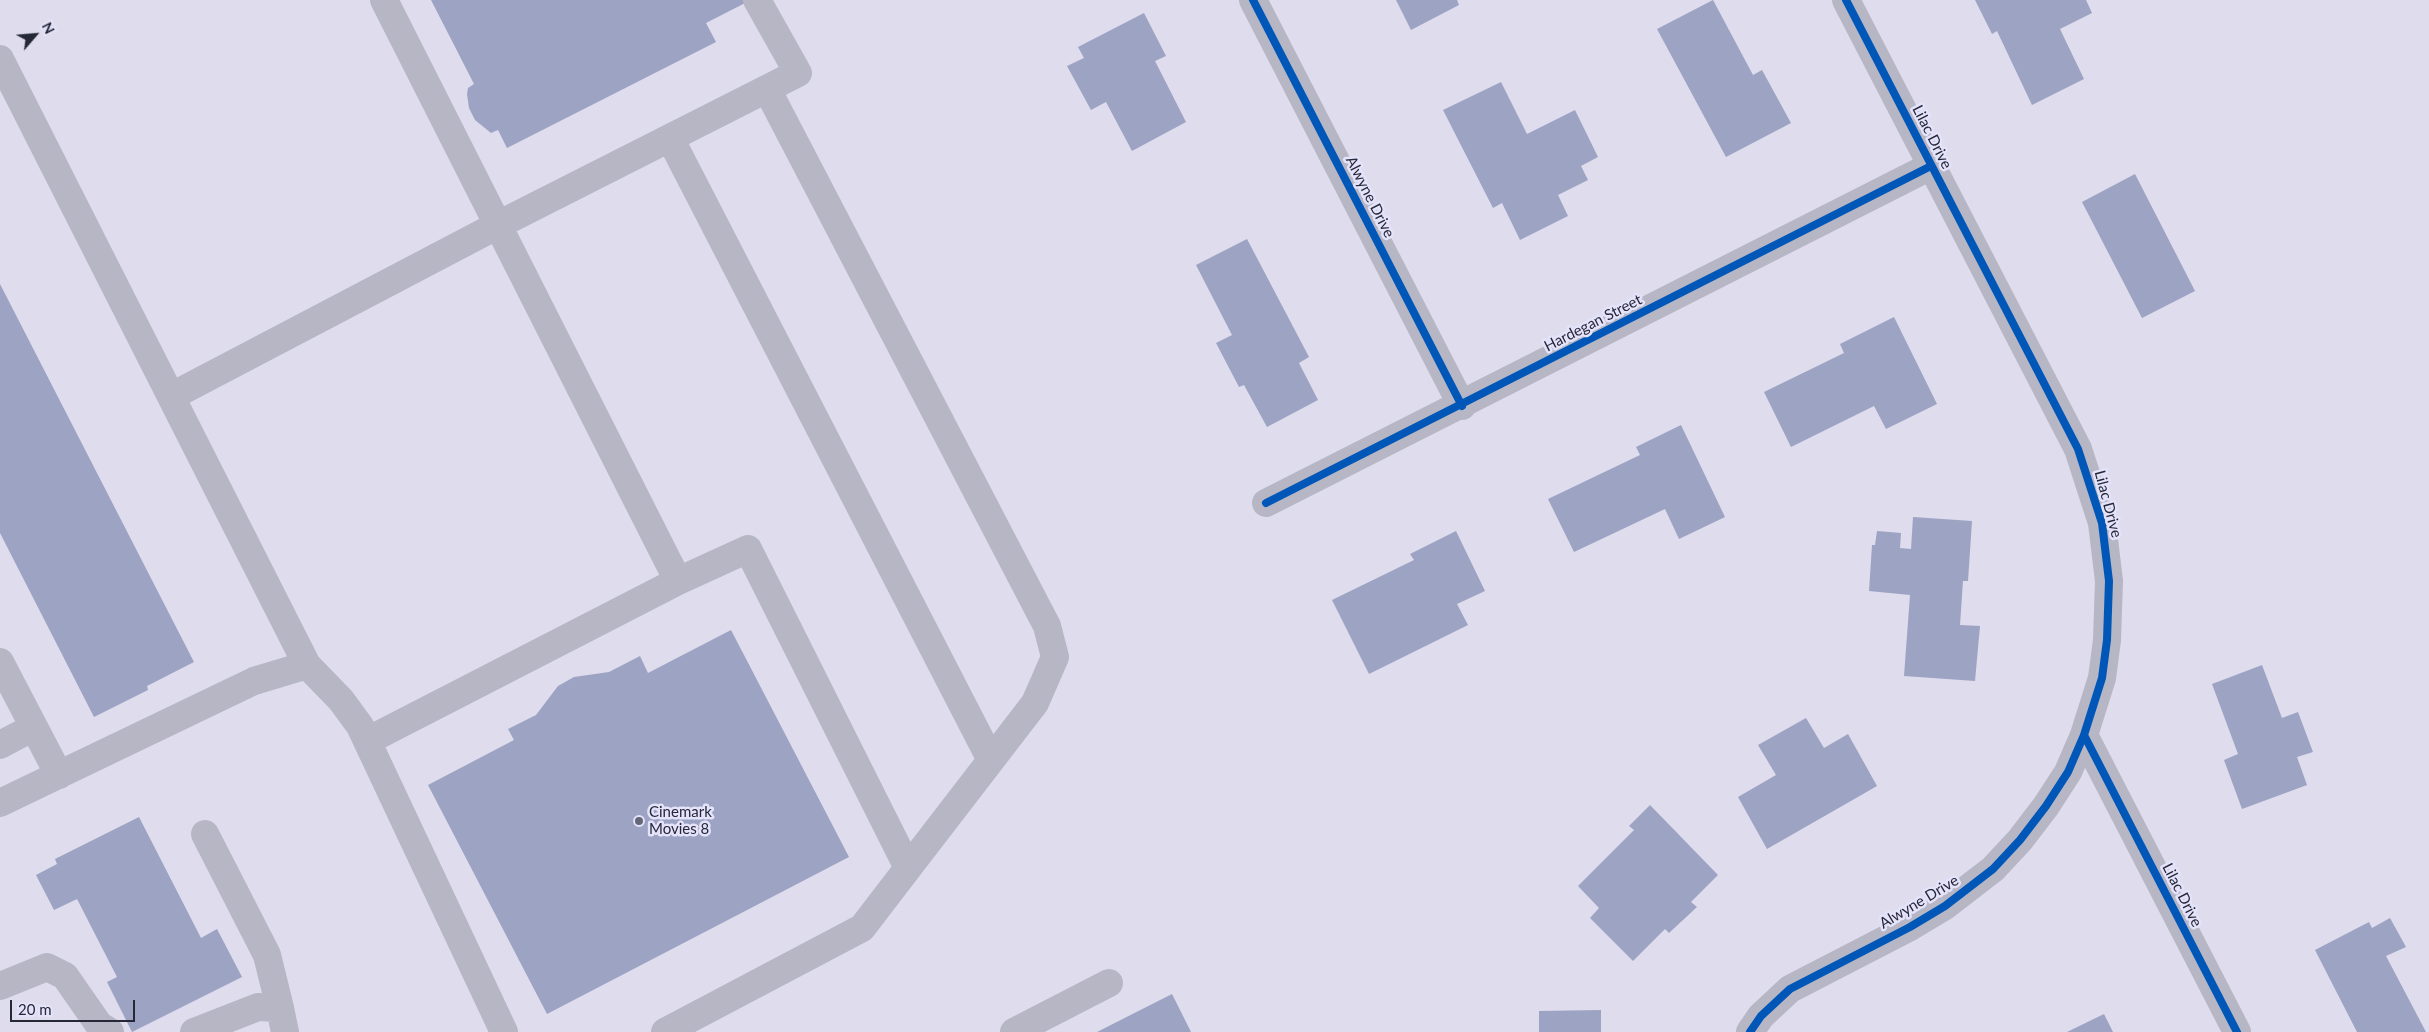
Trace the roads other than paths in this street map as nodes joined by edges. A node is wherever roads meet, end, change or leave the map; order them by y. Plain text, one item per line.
1 (384, 0) edge
2 (757, 0) edge
3 (1253, 0) edge
4 (1846, 0) edge
5 (0, 59) edge
6 (767, 90) junction
7 (670, 138) junction
8 (1931, 166) junction
9 (498, 225) junction
10 (172, 396) junction
11 (1462, 406) junction
12 (1266, 503) dead end
13 (678, 581) junction
14 (0, 662) edge
15 (307, 665) junction
16 (34, 726) junction
17 (2084, 735) junction
18 (367, 741) junction
19 (0, 745) edge
20 (991, 760) junction
21 (59, 775) junction
22 (0, 803) edge
23 (205, 834) dead end
24 (908, 868) junction
25 (1109, 983) dead end
26 (0, 986) edge
27 (282, 1020) edge
28 (110, 1032) edge
29 (194, 1032) edge
30 (504, 1032) edge
31 (665, 1032) edge
32 (1014, 1032) edge
33 (1750, 1032) edge
34 (2237, 1032) edge

1 - 9 street
2 - 6 street
3 - 11 street, Alwyne Drive
4 - 8 street, Lilac Drive
5 - 10 street
6 - 7 street
6 - 20 street
7 - 9 street
7 - 20 street
8 - 11 street, Hardegan Street
8 - 17 street, Lilac Drive
9 - 10 street
9 - 13 street
10 - 15 street
11 - 12 street, Hardegan Street
13 - 18 street
13 - 24 street
14 - 16 street
15 - 18 street
15 - 21 street
16 - 19 street
16 - 21 street
17 - 33 street, Alwyne Drive
17 - 34 street, Lilac Drive
18 - 30 street
20 - 24 street
21 - 22 street
23 - 27 street
24 - 31 street
25 - 32 street
26 - 28 street
27 - 29 street

